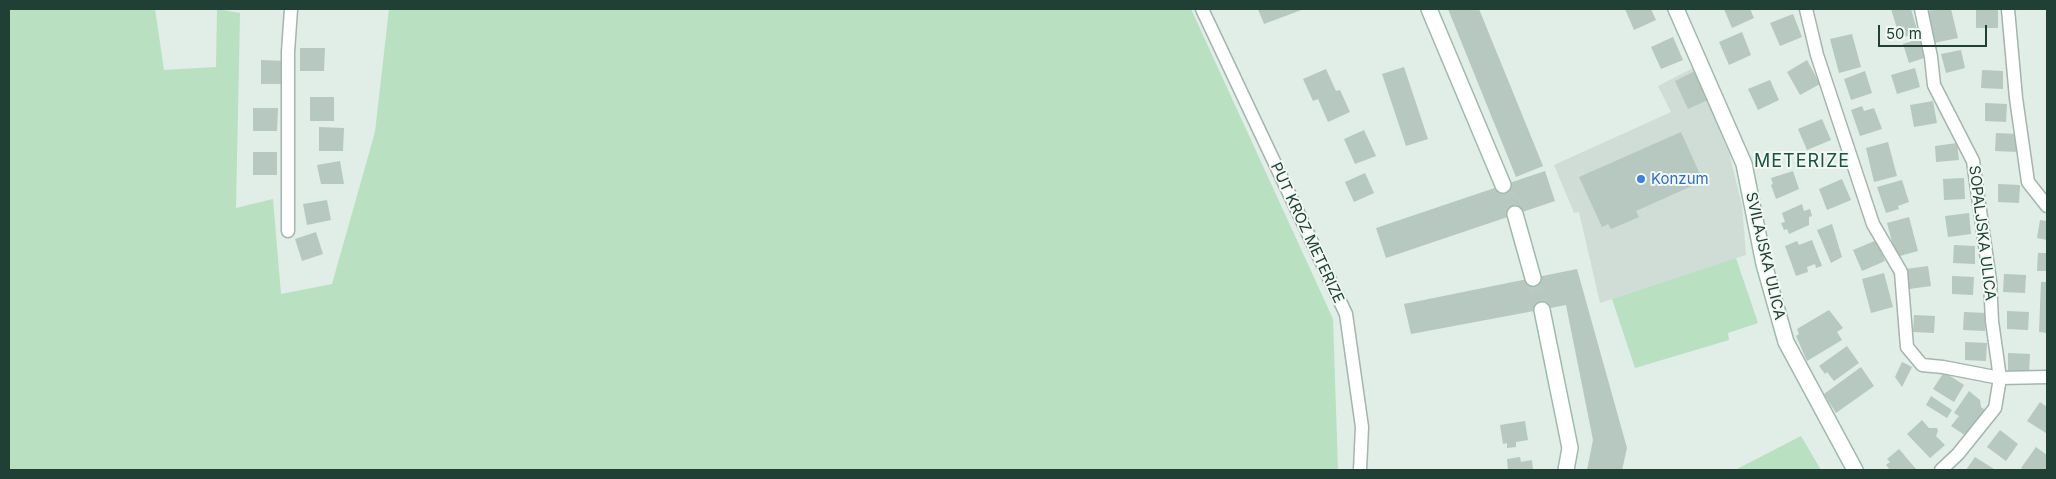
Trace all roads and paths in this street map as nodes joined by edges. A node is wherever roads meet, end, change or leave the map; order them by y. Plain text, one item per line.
1 (291, 9) edge
2 (1202, 9) edge
3 (1430, 9) edge
4 (1676, 9) edge
5 (1806, 9) edge
6 (1921, 9) edge
7 (2008, 9) edge
8 (1503, 185) tunnel mouth
9 (2047, 206) edge
10 (1515, 214) tunnel mouth
11 (288, 231) dead end
12 (1533, 278) tunnel mouth
13 (1542, 310) tunnel mouth
14 (2000, 378) junction
15 (2047, 378) edge
16 (1360, 470) edge
17 (1566, 470) edge
18 (1855, 470) edge
19 (1941, 470) edge

1 - 11 street
2 - 16 street, PUT KROZ METERIZE
3 - 8 street
4 - 18 street, SVILAJSKA ULICA
5 - 14 street
6 - 14 street, SOPALJSKA ULICA
7 - 9 street
10 - 12 street
13 - 17 street
14 - 15 street
14 - 19 street, SOPALJSKA ULICA

